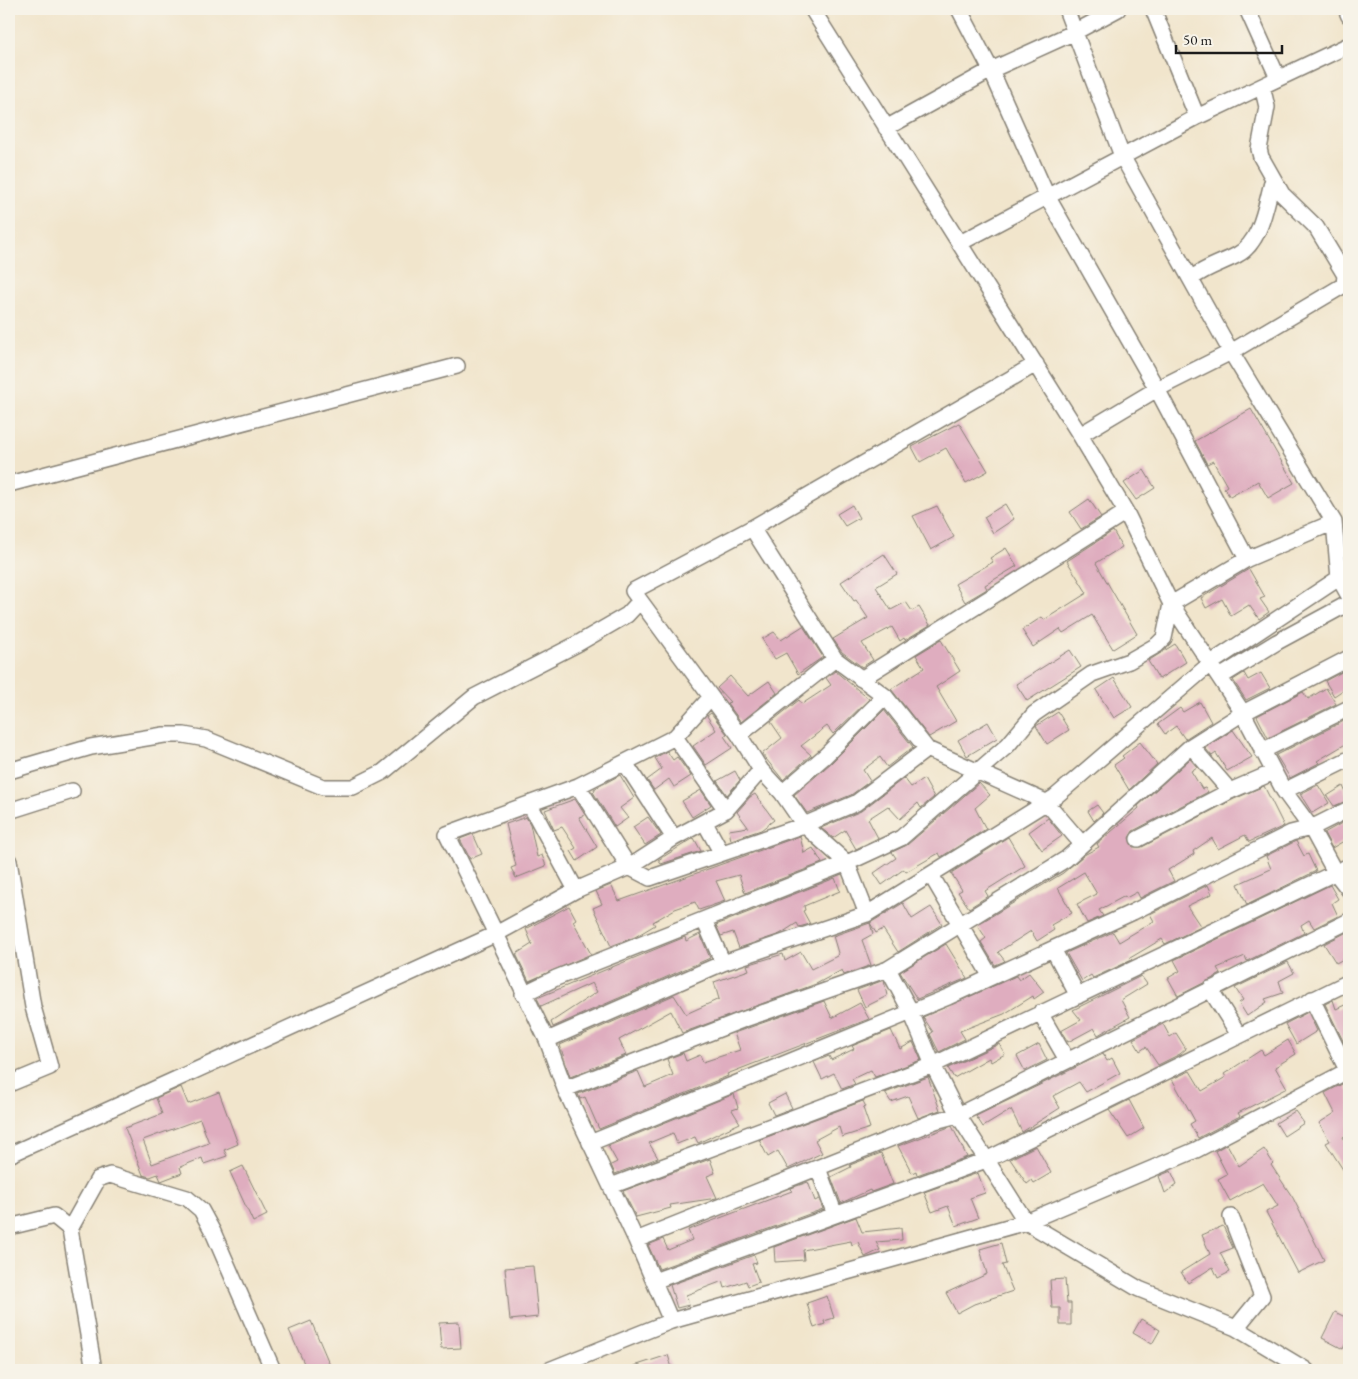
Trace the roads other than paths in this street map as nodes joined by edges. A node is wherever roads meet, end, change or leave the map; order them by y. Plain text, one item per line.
1 (812, 9) edge
2 (959, 9) edge
3 (1066, 9) edge
4 (1118, 9) edge
5 (1153, 9) edge
6 (1247, 9) edge
7 (1346, 9) edge
8 (1349, 16) edge
9 (1075, 32) junction
10 (1349, 45) edge
11 (991, 70) junction
12 (1278, 78) junction
13 (1262, 86) junction
14 (1197, 117) junction
15 (886, 128) junction
16 (1122, 156) junction
17 (1273, 179) junction
18 (1047, 196) junction
19 (960, 243) junction
20 (1192, 278) junction
21 (1232, 352) junction
22 (1036, 364) junction
23 (457, 366) dead end
24 (1157, 389) junction
25 (1080, 435) junction
26 (9, 484) edge
27 (1126, 512) junction
28 (1334, 522) junction
29 (752, 528) junction
30 (1247, 559) junction
31 (1339, 578) junction
32 (1349, 596) edge
33 (640, 601) junction
34 (1349, 603) edge
35 (1172, 604) junction
36 (1349, 658) edge
37 (835, 659) junction
38 (1211, 663) junction
39 (1220, 677) junction
40 (861, 679) junction
41 (885, 696) junction
42 (710, 698) junction
43 (1349, 708) edge
44 (1243, 713) junction
45 (739, 735) junction
46 (675, 738) junction
47 (1191, 746) junction
48 (926, 749) junction
49 (1262, 751) junction
50 (1349, 759) edge
51 (624, 763) junction
52 (761, 770) junction
53 (9, 771) edge
54 (1274, 772) junction
55 (977, 773) junction
56 (578, 786) junction
57 (72, 791) dead end
58 (1230, 791) junction
59 (1284, 791) junction
60 (782, 793) junction
61 (1046, 802) junction
62 (530, 805) junction
63 (1349, 809) edge
64 (726, 810) junction
65 (9, 811) edge
66 (705, 823) junction
67 (804, 825) junction
68 (1311, 828) junction
69 (674, 838) junction
70 (1138, 839) dead end
71 (1082, 844) junction
72 (721, 852) junction
73 (9, 861) edge
74 (847, 863) junction
75 (629, 867) junction
76 (1342, 869) edge
77 (931, 875) junction
78 (576, 890) junction
79 (1349, 890) edge
80 (867, 914) junction
81 (704, 920) junction
82 (1349, 921) edge
83 (961, 923) junction
84 (496, 934) junction
85 (1053, 948) junction
86 (724, 963) junction
87 (888, 969) junction
88 (991, 976) junction
89 (1349, 982) edge
90 (1210, 989) junction
91 (523, 994) junction
92 (1078, 996) junction
93 (1312, 999) junction
94 (911, 1012) junction
95 (1040, 1013) junction
96 (1239, 1035) junction
97 (546, 1040) junction
98 (1067, 1060) junction
99 (933, 1065) junction
100 (1349, 1072) edge
101 (9, 1084) edge
102 (565, 1089) junction
103 (958, 1115) junction
104 (590, 1143) junction
105 (9, 1154) edge
106 (986, 1160) junction
107 (818, 1168) junction
108 (611, 1186) junction
109 (835, 1215) junction
110 (1231, 1217) dead end
111 (1026, 1222) junction
112 (9, 1227) edge
113 (70, 1229) junction
114 (636, 1240) junction
115 (654, 1281) junction
116 (670, 1321) junction
117 (1236, 1328) junction
118 (94, 1370) edge
119 (274, 1370) edge
120 (549, 1370) edge
121 (1306, 1370) edge

1 - 15 street
2 - 11 street
3 - 9 street
4 - 9 street
5 - 14 street
6 - 12 street
7 - 8 street
9 - 11 street
9 - 16 street
10 - 12 street
11 - 15 street
11 - 18 street
12 - 13 street
13 - 14 street
13 - 17 street
14 - 16 street
15 - 19 street
16 - 18 street
16 - 20 street
17 - 20 street
17 - 21 street
18 - 19 street
18 - 24 street
19 - 22 street
20 - 21 street
21 - 24 street
21 - 28 street
22 - 25 street
22 - 29 street
23 - 26 street
24 - 25 street
24 - 30 street
25 - 27 street
27 - 35 street
27 - 40 street
28 - 30 street
28 - 31 street
29 - 33 street
29 - 37 street
30 - 35 street
31 - 32 street
31 - 38 street
33 - 42 street
33 - 53 street
34 - 39 street
35 - 38 street
35 - 55 street
36 - 44 street
37 - 40 street
37 - 45 street
38 - 39 street
38 - 61 street
39 - 44 street
40 - 41 street
41 - 48 street
41 - 60 street
42 - 45 street
42 - 46 street
43 - 49 street
44 - 47 street
44 - 49 street
45 - 52 street
46 - 51 street
46 - 64 street
47 - 58 street
47 - 71 street
48 - 55 street
48 - 67 street
49 - 54 street
50 - 59 street
51 - 56 street
51 - 69 street
52 - 60 street
52 - 64 street
54 - 58 street
54 - 59 street
55 - 61 street
55 - 74 street
56 - 62 street
56 - 75 street
57 - 65 street
58 - 70 street
59 - 68 street
60 - 67 street
61 - 71 street
61 - 77 street
62 - 78 street
62 - 84 street
63 - 68 street
64 - 66 street
66 - 69 street
66 - 72 street
67 - 72 street
67 - 74 street
68 - 76 street
68 - 85 street
69 - 75 street
71 - 83 street
72 - 75 street
73 - 101 street
74 - 80 street
74 - 81 street
75 - 78 street
76 - 79 street
76 - 92 street
77 - 80 street
77 - 83 street
78 - 84 street
80 - 86 street
81 - 86 street
81 - 91 street
82 - 90 street
83 - 87 street
83 - 88 street
84 - 91 street
84 - 105 street
85 - 88 street
85 - 92 street
86 - 97 street
87 - 94 street
87 - 102 street
88 - 94 street
89 - 93 street
90 - 96 street
90 - 98 street
91 - 97 street
92 - 95 street
93 - 96 street
93 - 100 street
94 - 99 street
94 - 104 street
95 - 98 street
95 - 99 street
96 - 106 street
97 - 102 street
98 - 103 street
99 - 103 street
99 - 108 street
100 - 111 street
102 - 104 street
103 - 106 street
103 - 107 street
104 - 108 street
106 - 109 street
106 - 111 street
107 - 109 street
107 - 114 street
108 - 114 street
109 - 115 street
110 - 117 street
111 - 116 street
111 - 117 street
112 - 113 street
113 - 118 street
113 - 119 street
114 - 115 street
115 - 116 street
116 - 120 street
117 - 121 street

